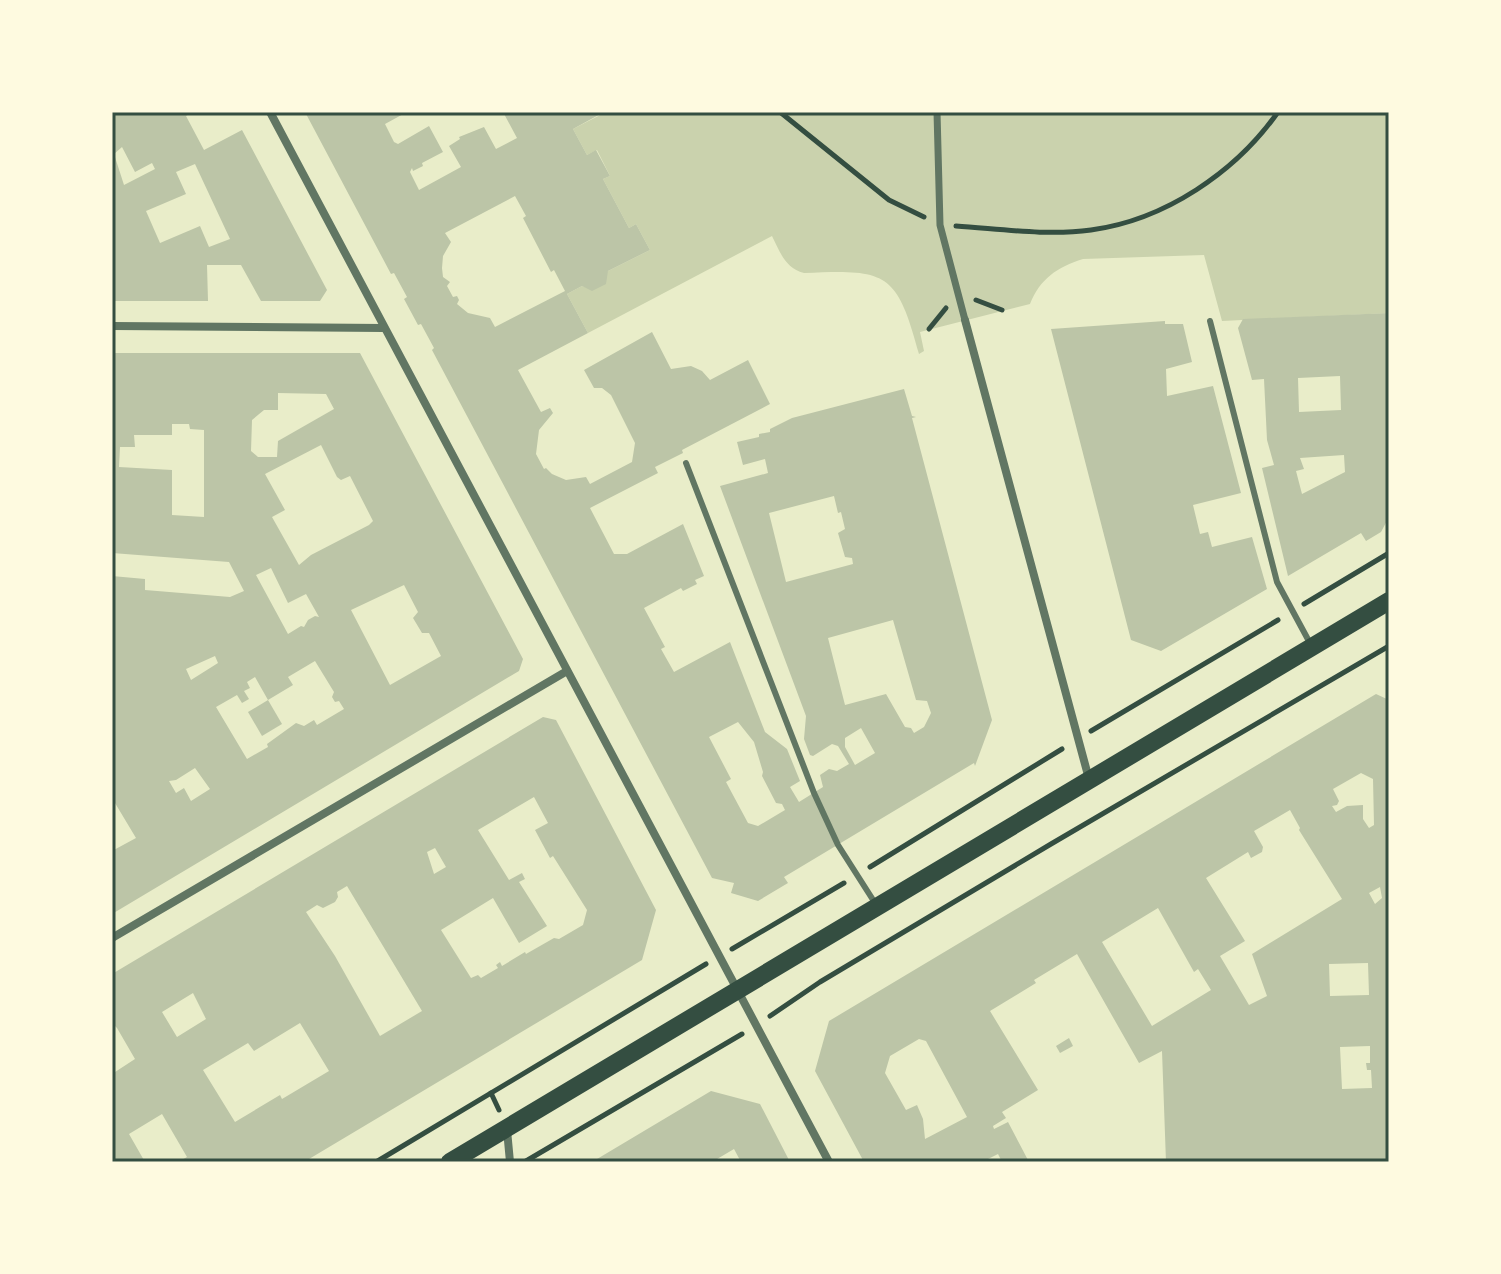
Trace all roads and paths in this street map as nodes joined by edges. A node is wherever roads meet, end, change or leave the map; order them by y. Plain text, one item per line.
1 (270, 112) edge
2 (780, 112) edge
3 (937, 112) edge
4 (1278, 112) edge
5 (940, 225) junction
6 (965, 320) joint
7 (1210, 321) dead end
8 (112, 326) edge
9 (384, 328) junction
10 (686, 463) dead end
11 (1389, 553) edge
12 (1389, 601) edge
13 (1292, 611) junction
14 (1389, 646) edge
15 (1313, 648) junction
16 (567, 671) junction
17 (1077, 739) junction
18 (1089, 780) junction
19 (857, 875) junction
20 (877, 906) junction
21 (112, 938) edge
22 (720, 956) junction
23 (737, 990) junction
24 (756, 1026) junction
25 (507, 1129) junction
26 (376, 1162) edge
27 (450, 1162) edge
28 (510, 1162) edge
29 (526, 1162) edge
30 (829, 1162) edge

1 - 9 street
2 - 5 path
3 - 5 street
4 - 5 path
5 - 6 street
6 - 17 street
7 - 13 lane
8 - 9 street
9 - 16 street
10 - 19 lane
11 - 13 path
12 - 15 main road
13 - 15 lane
13 - 17 path
14 - 24 path
15 - 18 main road
16 - 21 street
16 - 22 street
17 - 18 street
17 - 19 path
18 - 20 main road
19 - 20 lane
19 - 22 path
20 - 23 main road
22 - 23 street
22 - 26 path
23 - 24 street
23 - 25 main road
24 - 29 path
24 - 30 street
25 - 27 main road
25 - 28 street

